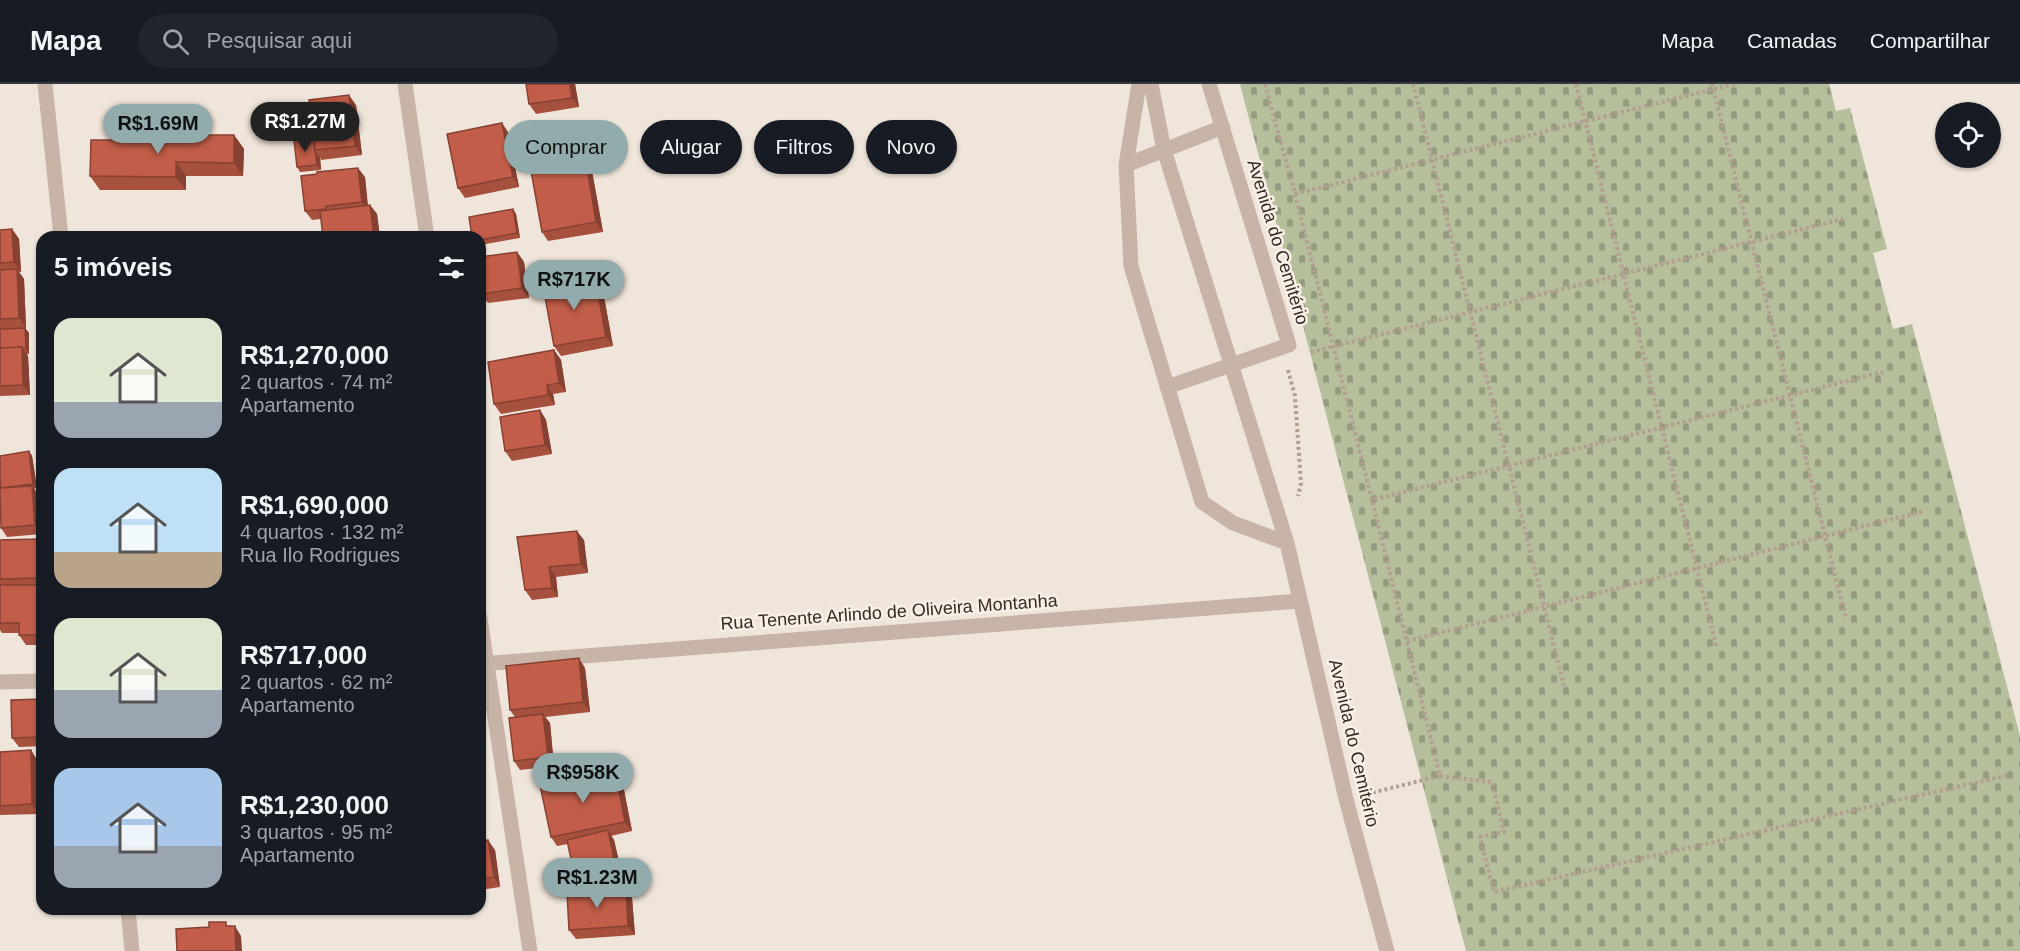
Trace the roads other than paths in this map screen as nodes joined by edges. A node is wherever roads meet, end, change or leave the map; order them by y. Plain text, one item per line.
1 (45, 84) edge
2 (405, 84) edge
3 (1139, 84) edge
4 (1151, 84) edge
5 (1209, 84) edge
6 (1223, 127) junction
7 (1164, 150) junction
8 (1126, 165) junction
9 (60, 231) edge
10 (426, 231) edge
11 (1233, 365) junction
12 (1167, 387) junction
13 (1287, 543) junction
14 (1300, 601) junction
15 (486, 664) edge
16 (36, 681) edge
17 (0, 682) edge
18 (486, 682) edge
19 (129, 915) edge
20 (132, 951) edge
21 (530, 951) edge
22 (1387, 951) edge

1 - 9 street
2 - 10 street
3 - 8 street
4 - 7 street, Avenida do Cemitério
5 - 6 street, Avenida do Cemitério
6 - 7 street
6 - 11 street, Avenida do Cemitério
7 - 8 street
7 - 11 street, Avenida do Cemitério
8 - 12 street
11 - 12 street, Avenida do Cemitério
11 - 13 street, Avenida do Cemitério
12 - 13 street
13 - 14 street, Avenida do Cemitério
14 - 15 street, Rua Tenente Arlindo de Oliveira Montanha
14 - 22 street, Avenida do Cemitério
16 - 17 street
18 - 21 street
19 - 20 street

